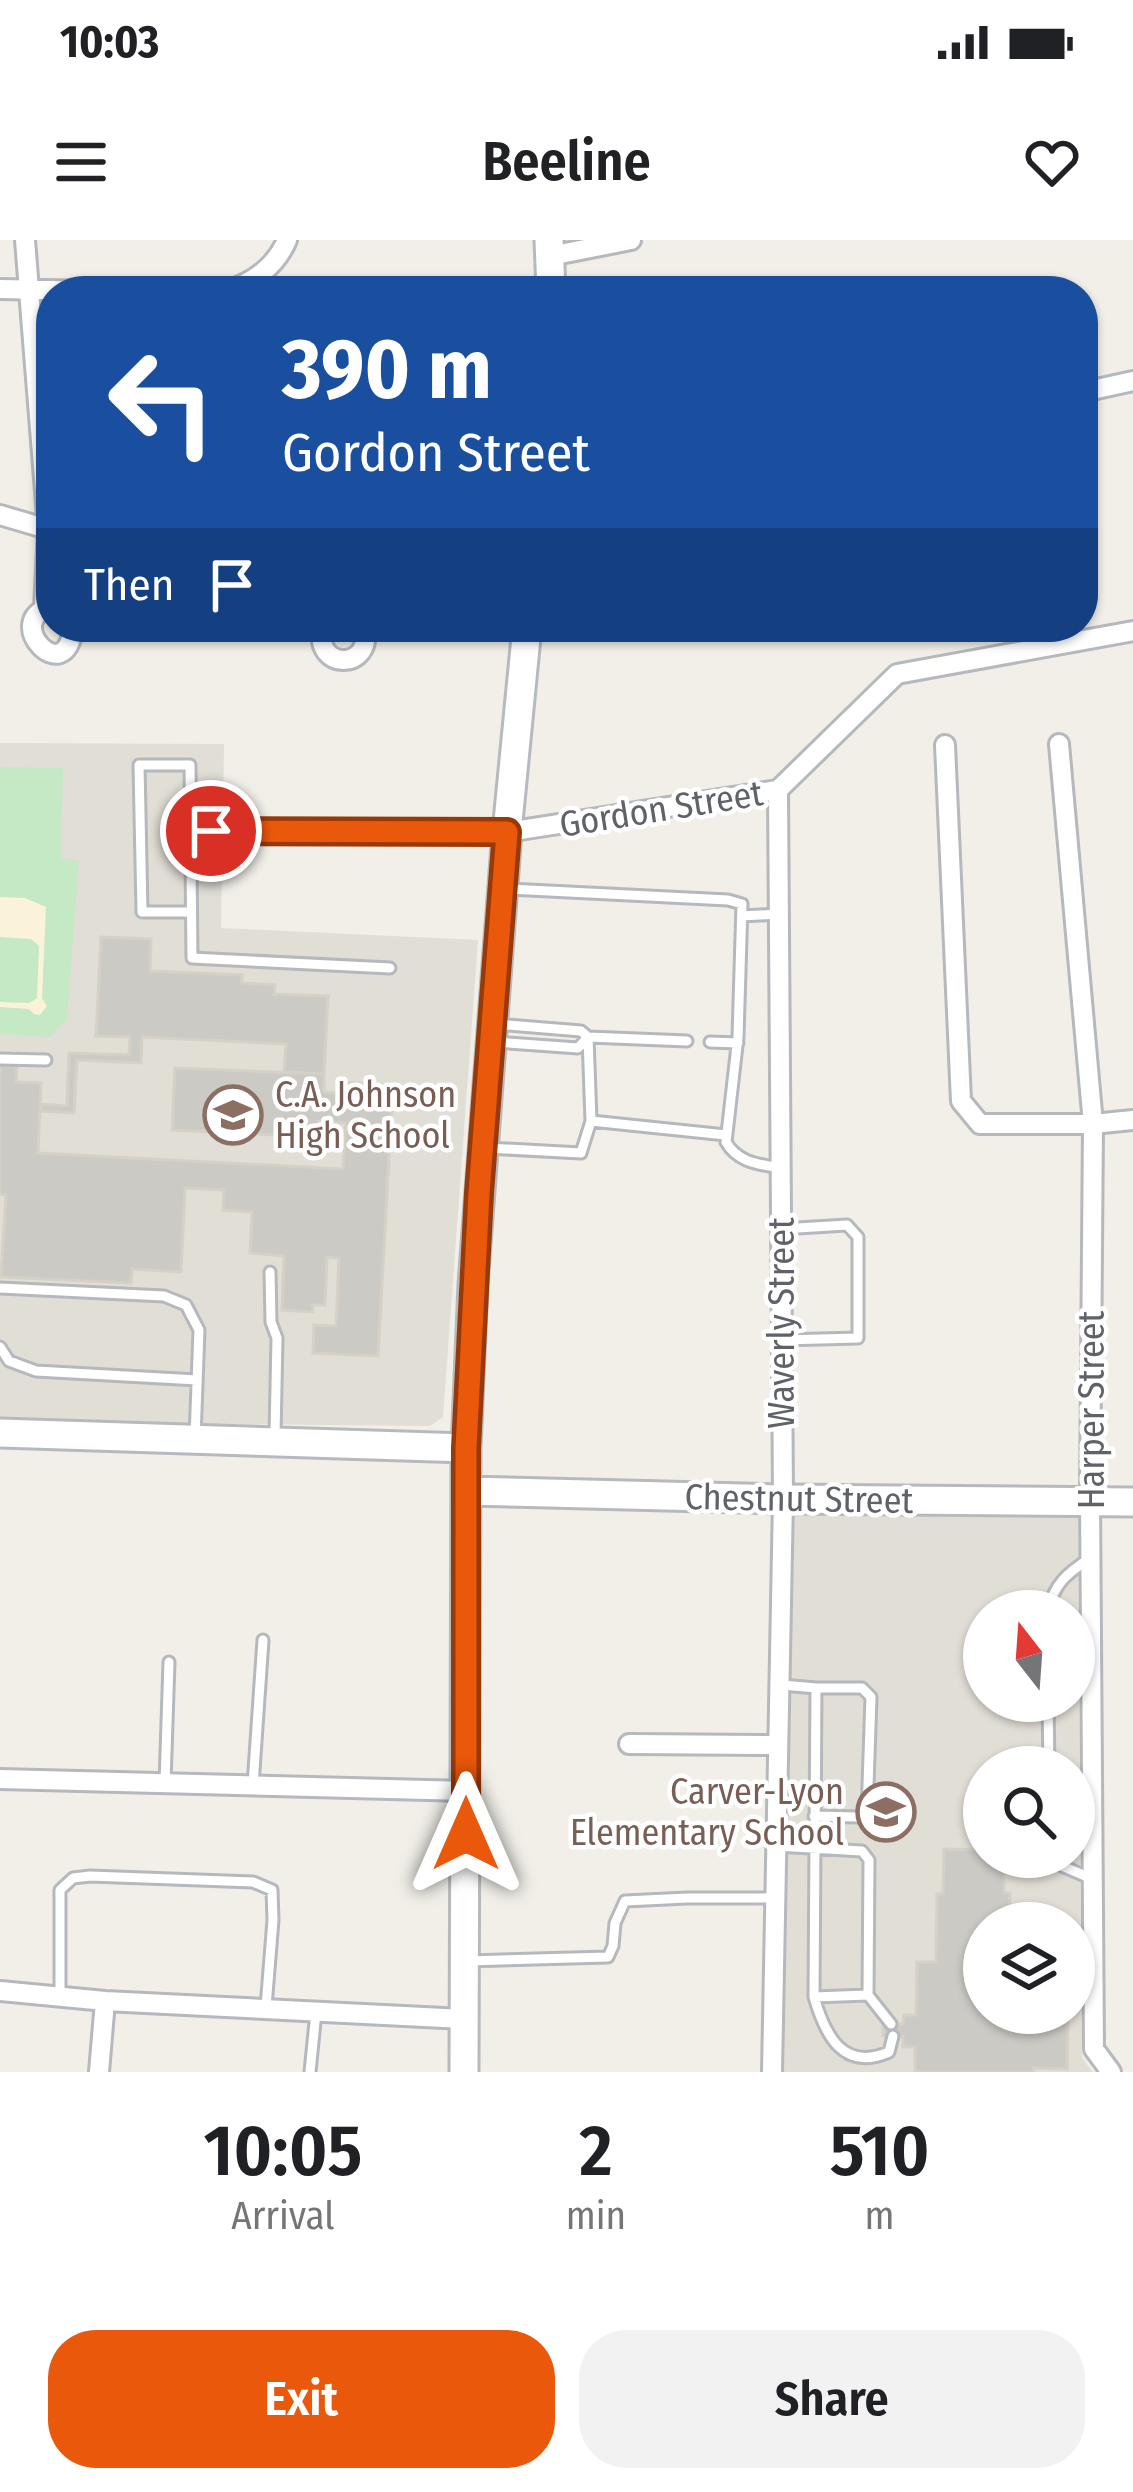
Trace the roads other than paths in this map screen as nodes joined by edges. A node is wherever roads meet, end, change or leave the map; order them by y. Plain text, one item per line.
1 (25, 240) edge
2 (287, 240) edge
3 (631, 240) edge
4 (549, 248) edge
5 (257, 276) edge
6 (0, 289) edge
7 (30, 289) junction
8 (36, 289) edge
9 (36, 361) edge
10 (1133, 381) edge
11 (1098, 389) edge
12 (0, 514) edge
13 (36, 526) edge
14 (36, 612) edge
15 (1133, 631) edge
16 (1098, 637) edge
17 (70, 642) edge
18 (322, 642) edge
19 (365, 642) edge
20 (534, 642) edge
21 (1073, 642) edge
22 (1059, 744) dead end
23 (945, 745) dead end
24 (778, 790) junction
25 (200, 831) junction
26 (507, 832) junction
27 (503, 889) junction
28 (191, 911) junction
29 (778, 914) junction
30 (742, 916) junction
31 (391, 968) dead end
32 (491, 1033) junction
33 (588, 1037) junction
34 (687, 1041) dead end
35 (710, 1042) dead end
36 (738, 1043) junction
37 (0, 1059) edge
38 (46, 1060) dead end
39 (1133, 1120) edge
40 (592, 1121) junction
41 (1093, 1124) junction
42 (726, 1135) junction
43 (482, 1148) junction
44 (780, 1168) junction
45 (781, 1229) junction
46 (270, 1272) dead end
47 (1, 1288) edge
48 (0, 1304) edge
49 (781, 1340) junction
50 (0, 1347) edge
51 (197, 1380) junction
52 (0, 1433) edge
53 (195, 1438) junction
54 (274, 1441) junction
55 (466, 1448) junction
56 (466, 1491) junction
57 (783, 1499) junction
58 (1090, 1501) junction
59 (1133, 1502) edge
60 (1090, 1558) junction
61 (1054, 1590) edge
62 (263, 1640) dead end
63 (169, 1662) dead end
64 (779, 1685) junction
65 (816, 1688) junction
66 (629, 1744) dead end
67 (778, 1745) junction
68 (1091, 1746) edge
69 (0, 1779) edge
70 (165, 1783) junction
71 (253, 1785) junction
72 (466, 1791) junction
73 (814, 1816) junction
74 (776, 1846) junction
75 (814, 1848) junction
76 (1091, 1878) edge
77 (775, 1898) junction
78 (465, 1961) junction
79 (0, 1991) edge
80 (868, 1995) junction
81 (60, 1997) junction
82 (814, 1997) junction
83 (105, 2001) junction
84 (266, 2007) junction
85 (316, 2010) junction
86 (464, 2019) junction
87 (891, 2024) dead end
88 (893, 2036) dead end
89 (99, 2072) edge
90 (310, 2072) edge
91 (464, 2072) edge
92 (772, 2072) edge
93 (1111, 2072) edge

1 - 7 street
2 - 5 street
3 - 4 street
6 - 7 street
7 - 8 street
7 - 9 street
10 - 11 street
12 - 13 street
14 - 17 street
15 - 16 street, Gordon Street
18 - 19 street
20 - 26 street
21 - 24 street, Gordon Street
22 - 41 street, Harper Street
23 - 41 street
24 - 26 street, Gordon Street
24 - 29 street, Waverly Street
25 - 26 street, Gordon Street
25 - 28 lane
25 - 28 lane
26 - 27 street
27 - 30 lane
27 - 32 street
28 - 31 lane
29 - 30 lane
29 - 44 street, Waverly Street
30 - 36 lane
32 - 33 lane
32 - 33 lane
32 - 43 street
33 - 34 lane
33 - 40 lane
35 - 36 lane
36 - 42 lane
37 - 38 lane
39 - 41 street
40 - 42 lane
40 - 43 lane
41 - 58 street, Harper Street
42 - 44 lane
43 - 55 street
44 - 45 street, Waverly Street
45 - 49 street, Waverly Street
45 - 49 lane
46 - 54 lane
47 - 48 lane
47 - 51 lane
49 - 57 street, Waverly Street
50 - 51 lane
51 - 53 lane
52 - 53 street
53 - 54 street
54 - 55 street
55 - 56 street
56 - 57 street, Chestnut Street
56 - 72 street
57 - 58 street, Chestnut Street
57 - 64 street, Waverly Street
58 - 59 street, Chestnut Street
58 - 60 street, Harper Street
60 - 61 lane
60 - 68 street, Harper Street
62 - 71 lane
63 - 70 lane
64 - 65 lane
64 - 67 street, Waverly Street
65 - 73 lane
65 - 73 lane
66 - 67 street
67 - 74 street, Waverly Street
69 - 70 street
70 - 71 street
71 - 72 street
72 - 78 street
73 - 75 lane
74 - 75 lane
74 - 77 street, Waverly Street
75 - 80 lane
75 - 82 lane
76 - 93 street, Harper Street
77 - 78 lane
77 - 92 street, Waverly Street
78 - 86 street
79 - 81 street
80 - 82 lane
80 - 87 lane
81 - 83 street
81 - 84 lane
82 - 88 lane
83 - 84 street
83 - 89 street
84 - 85 street
85 - 86 street
85 - 90 lane
86 - 91 street

